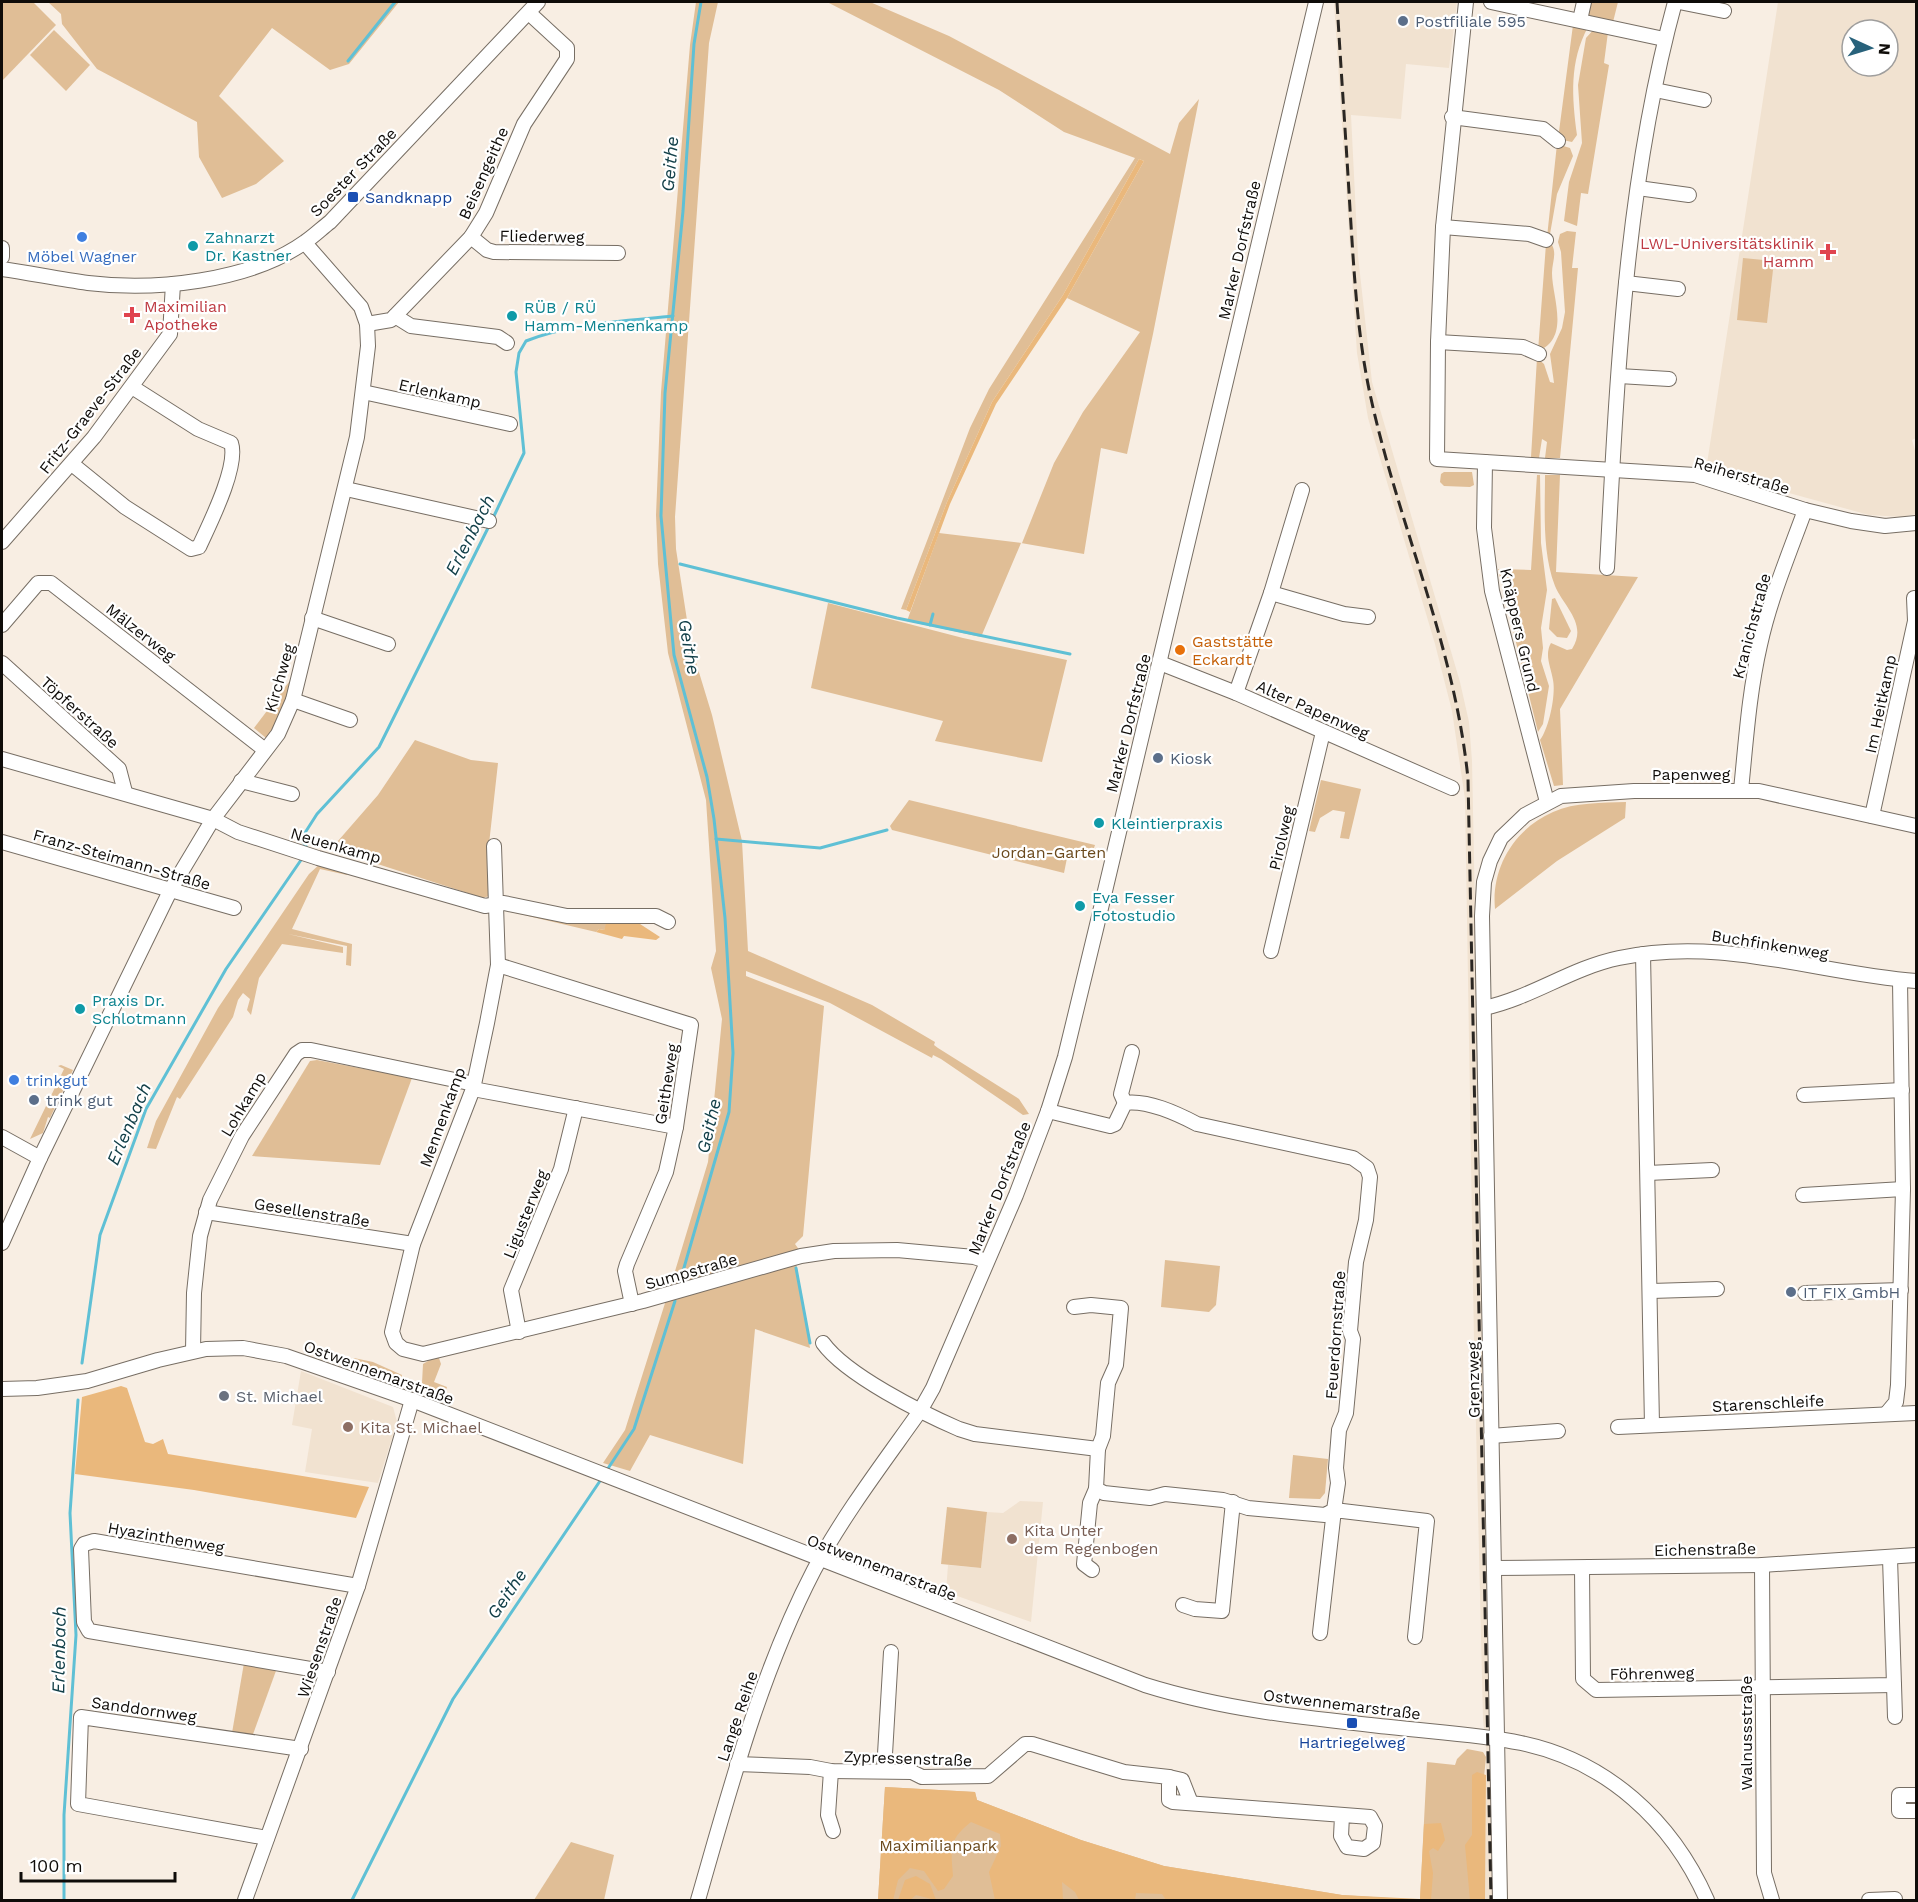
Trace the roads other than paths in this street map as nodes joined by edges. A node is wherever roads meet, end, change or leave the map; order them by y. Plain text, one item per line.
1 (538, 2) edge
2 (1316, 2) edge
3 (1466, 2) edge
4 (1491, 2) edge
5 (1584, 2) edge
6 (1677, 2) edge
7 (1724, 11) dead end
8 (529, 13) junction
9 (1580, 20) junction
10 (1664, 39) junction
11 (1655, 90) junction
12 (1704, 100) dead end
13 (1452, 117) junction
14 (1558, 141) dead end
15 (1638, 188) junction
16 (1689, 195) dead end
17 (1443, 227) junction
18 (471, 237) junction
19 (1546, 240) dead end
20 (305, 243) junction
21 (2, 248) edge
22 (618, 253) dead end
23 (2, 257) edge
24 (2, 269) edge
25 (173, 284) junction
26 (1626, 284) junction
27 (1678, 289) dead end
28 (395, 316) junction
29 (367, 324) junction
30 (1438, 342) junction
31 (507, 343) dead end
32 (1539, 354) dead end
33 (1619, 376) junction
34 (1669, 379) dead end
35 (132, 387) junction
36 (363, 392) junction
37 (510, 424) dead end
38 (1485, 462) junction
39 (72, 464) junction
40 (1612, 470) junction
41 (346, 489) junction
42 (1302, 490) dead end
43 (1805, 510) junction
44 (489, 521) dead end
45 (1917, 523) edge
46 (2, 542) edge
47 (1607, 568) dead end
48 (1271, 593) junction
49 (1914, 598) dead end
50 (1368, 617) dead end
51 (312, 618) junction
52 (2, 625) edge
53 (388, 644) dead end
54 (2, 663) edge
55 (1160, 663) junction
56 (1236, 693) junction
57 (293, 700) junction
58 (350, 720) dead end
59 (1323, 732) junction
60 (265, 750) junction
61 (2, 759) edge
62 (241, 781) junction
63 (1452, 788) dead end
64 (1741, 790) junction
65 (125, 792) junction
66 (292, 794) dead end
67 (1547, 802) junction
68 (1872, 816) junction
69 (213, 819) junction
70 (1917, 826) edge
71 (2, 842) edge
72 (494, 846) dead end
73 (1490, 861) joint
74 (171, 889) junction
75 (496, 906) junction
76 (234, 908) dead end
77 (668, 922) dead end
78 (1271, 951) dead end
79 (1643, 954) junction
80 (498, 965) junction
81 (1900, 980) junction
82 (1917, 981) edge
83 (1484, 1008) junction
84 (1132, 1052) dead end
85 (473, 1086) junction
86 (1902, 1090) junction
87 (1804, 1095) dead end
88 (1125, 1103) junction
89 (576, 1107) junction
90 (1048, 1112) junction
91 (676, 1128) junction
92 (2, 1137) edge
93 (40, 1158) junction
94 (1712, 1170) dead end
95 (1648, 1173) junction
96 (1903, 1189) junction
97 (1803, 1195) dead end
98 (206, 1212) junction
99 (2, 1243) edge
100 (412, 1244) junction
101 (986, 1261) junction
102 (1717, 1289) dead end
103 (1901, 1290) junction
104 (1651, 1291) junction
105 (1805, 1293) dead end
106 (632, 1304) junction
107 (1074, 1307) dead end
108 (519, 1332) junction
109 (823, 1343) dead end
110 (193, 1351) junction
111 (406, 1352) joint
112 (2, 1389) edge
113 (412, 1400) junction
114 (920, 1411) junction
115 (1917, 1413) edge
116 (1886, 1414) junction
117 (1652, 1425) junction
118 (1618, 1427) dead end
119 (1558, 1431) dead end
120 (1491, 1436) junction
121 (1098, 1449) junction
122 (1096, 1489) junction
123 (1233, 1502) junction
124 (1334, 1510) junction
125 (823, 1555) junction
126 (1917, 1555) edge
127 (1890, 1558) junction
128 (1761, 1565) junction
129 (1494, 1568) junction
130 (1582, 1568) junction
131 (1092, 1570) dead end
132 (358, 1586) junction
133 (1183, 1605) dead end
134 (1320, 1633) dead end
135 (1415, 1637) dead end
136 (891, 1652) dead end
137 (328, 1672) junction
138 (1893, 1685) junction
139 (1764, 1688) junction
140 (1895, 1717) dead end
141 (1498, 1739) junction
142 (301, 1749) junction
143 (737, 1764) junction
144 (831, 1771) junction
145 (884, 1771) junction
146 (1917, 1796) edge
147 (1917, 1811) edge
148 (1342, 1816) dead end
149 (833, 1831) dead end
150 (267, 1838) junction
151 (1895, 1899) edge
152 (245, 1900) edge
153 (698, 1900) edge
154 (1500, 1900) edge
155 (1707, 1900) edge
156 (1772, 1900) edge
157 (1869, 1900) edge

1 - 8 street, Soester Straße
2 - 55 street, Marker Dorfstraße
3 - 13 street
4 - 9 street
5 - 9 street
6 - 7 street
6 - 10 street
8 - 18 street, Beisengeithe
8 - 20 street, Soester Straße
9 - 10 street
10 - 11 street
11 - 12 street
11 - 15 street
13 - 14 street
13 - 17 street
15 - 16 street
15 - 26 street
17 - 19 street
17 - 30 street
18 - 22 street, Fliederweg
18 - 28 street, Beisengeithe
20 - 25 street, Soester Straße
20 - 29 street
21 - 23 street
24 - 25 street, Soester Straße
25 - 35 street, Fritz-Graeve-Straße
26 - 27 street
26 - 33 street
28 - 29 street
28 - 31 street
29 - 36 street, Kirchweg
30 - 32 street
30 - 38 street, Reiherstraße
33 - 34 street
33 - 40 street
35 - 39 street, Fritz-Graeve-Straße
35 - 39 street
36 - 37 street, Erlenkamp
36 - 41 street, Kirchweg
38 - 40 street, Reiherstraße
38 - 67 street, Knäppers Grund
39 - 46 street, Fritz-Graeve-Straße
40 - 43 street, Reiherstraße
40 - 47 street
41 - 44 street
41 - 51 street, Kirchweg
42 - 48 street
43 - 45 street, Reiherstraße
43 - 64 street, Kranichstraße
48 - 50 street
48 - 56 street
49 - 68 street, Im Heitkamp
51 - 53 street
51 - 57 street, Kirchweg
52 - 60 street, Mälzerweg
54 - 65 street, Töpferstraße
55 - 56 street, Alter Papenweg
55 - 90 street, Marker Dorfstraße
56 - 59 street, Alter Papenweg
57 - 58 street
57 - 60 street, Kirchweg
59 - 63 street, Alter Papenweg
59 - 78 street, Pirolweg
60 - 62 street, Kirchweg
61 - 65 street, Neuenkamp
62 - 66 street
62 - 69 street, Kirchweg
64 - 67 street, Papenweg
64 - 68 street, Papenweg
65 - 69 street, Neuenkamp
67 - 73 street, Papenweg
68 - 70 street, Papenweg
69 - 74 street, Kirchweg
69 - 75 street, Neuenkamp
71 - 74 street, Franz-Steimann-Straße
72 - 75 street, Mennenkamp
73 - 83 street, Grenzweg
74 - 76 street, Franz-Steimann-Straße
74 - 93 street, Kirchweg
75 - 77 street, Neuenkamp
75 - 80 street, Mennenkamp
79 - 81 street, Buchfinkenweg
79 - 83 street, Buchfinkenweg
79 - 95 street
80 - 85 street, Mennenkamp
80 - 91 street, Geitheweg
81 - 82 street, Buchfinkenweg
81 - 86 street
83 - 120 street, Grenzweg
84 - 88 street
85 - 89 street, Lohkamp
85 - 98 street, Lohkamp
85 - 100 street, Mennenkamp
86 - 87 street
86 - 96 street
88 - 90 street
88 - 124 street, Feuerdornstraße
89 - 91 street, Lohkamp
89 - 108 street, Ligusterweg
90 - 101 street, Marker Dorfstraße
91 - 106 street, Geitheweg
92 - 93 street
93 - 99 street, Kirchweg
94 - 95 street
95 - 104 street
96 - 97 street
96 - 103 street
98 - 100 street, Gesellenstraße
98 - 110 street, Lohkamp
100 - 111 street, Mennenkamp
101 - 106 street, Sumpstraße
101 - 114 street, Marker Dorfstraße
102 - 104 street
103 - 105 street
103 - 116 street
104 - 117 street
106 - 108 street, Sumpstraße
107 - 121 street
108 - 111 street, Sumpstraße
109 - 114 street
110 - 112 street, Ostwennemarstraße
110 - 113 street, Ostwennemarstraße
113 - 125 street, Ostwennemarstraße
113 - 132 street, Wiesenstraße
114 - 121 street
114 - 125 street, Marker Dorfstraße
115 - 116 street, Starenschleife
116 - 117 street, Starenschleife
117 - 118 street, Starenschleife
119 - 120 street
120 - 129 street, Grenzweg
121 - 122 street
122 - 123 street
122 - 131 street
123 - 124 street
123 - 133 street
124 - 134 street
124 - 135 street
125 - 141 street, Ostwennemarstraße
125 - 143 street, Lange Reihe
126 - 127 street, Eichenstraße
127 - 128 street, Eichenstraße
127 - 138 street
128 - 130 street, Eichenstraße
128 - 139 street, Walnussstraße
129 - 130 street, Eichenstraße
129 - 141 street, Grenzweg
130 - 139 street, Föhrenweg
132 - 137 street, Wiesenstraße
132 - 137 street, Hyazinthenweg
136 - 145 street
137 - 142 street, Wiesenstraße
138 - 139 street, Föhrenweg
138 - 140 street
139 - 156 street, Walnussstraße
141 - 154 street, Grenzweg
141 - 155 street, Ostwennemarstraße
142 - 150 street, Wiesenstraße
142 - 150 street, Sanddornweg
143 - 144 street, Zypressenstraße
143 - 153 street, Lange Reihe
144 - 145 street, Zypressenstraße
144 - 149 street
145 - 148 street, Zypressenstraße
146 - 147 street
150 - 152 street, Wiesenstraße
151 - 157 street

